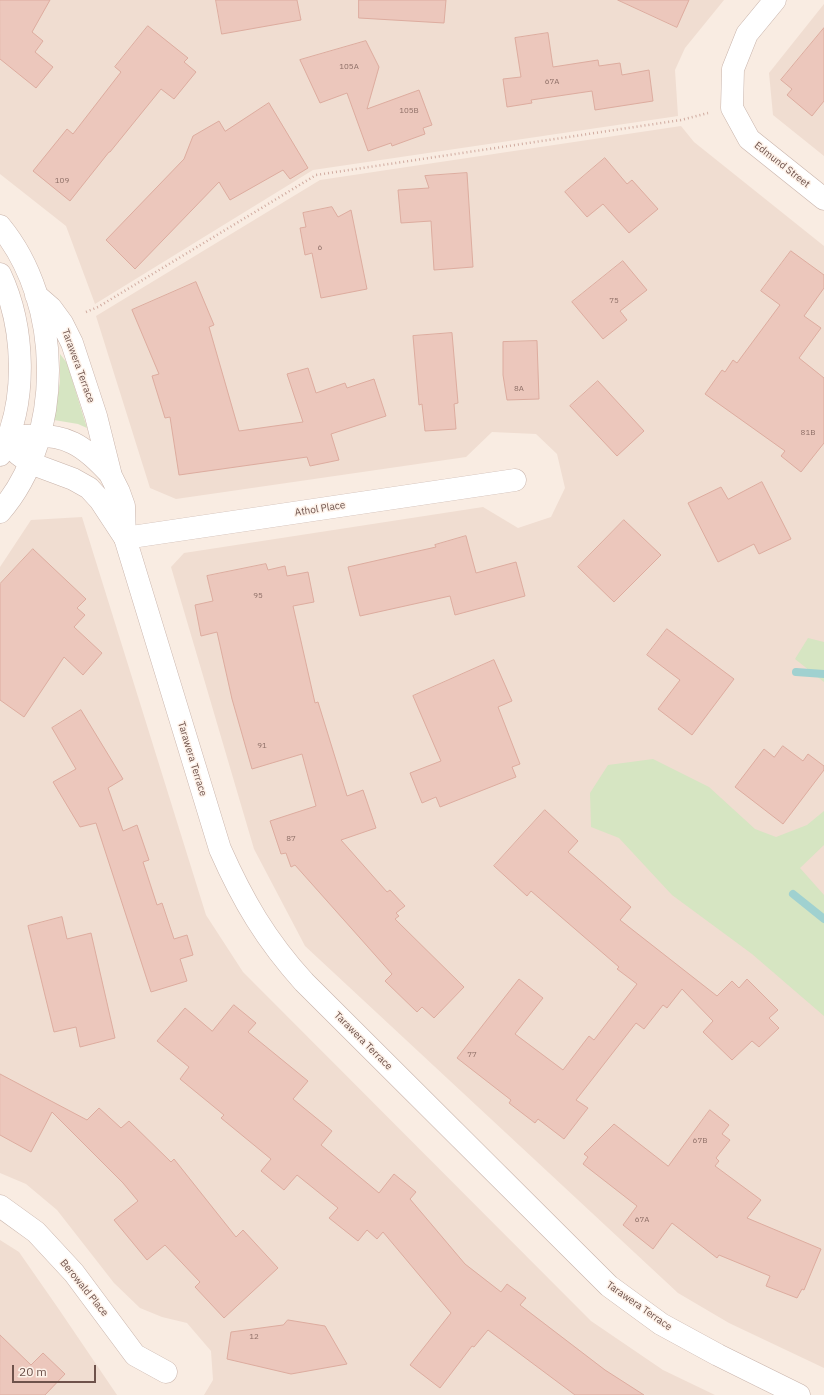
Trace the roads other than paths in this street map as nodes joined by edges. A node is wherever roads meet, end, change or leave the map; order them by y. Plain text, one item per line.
1 (775, 0) edge
2 (824, 199) edge
3 (0, 226) edge
4 (0, 274) edge
5 (36, 295) junction
6 (40, 435) junction
7 (4, 447) edge
8 (30, 463) junction
9 (111, 476) junction
10 (515, 480) dead end
11 (0, 512) edge
12 (125, 538) junction
13 (0, 1206) edge
14 (166, 1372) dead end
15 (799, 1395) edge

1 - 2 street, Edmund Street
3 - 5 street, Tarawera Terrace
4 - 7 street
5 - 6 street
5 - 9 street, Tarawera Terrace
6 - 7 street, Tarawera Terrace
6 - 8 street
6 - 9 street, Tarawera Terrace
7 - 8 street, Tarawera Terrace
8 - 11 street
8 - 12 street, Tarawera Terrace
9 - 12 street, Tarawera Terrace
10 - 12 street, Athol Place
12 - 15 street, Tarawera Terrace
13 - 14 street, Berowald Place

